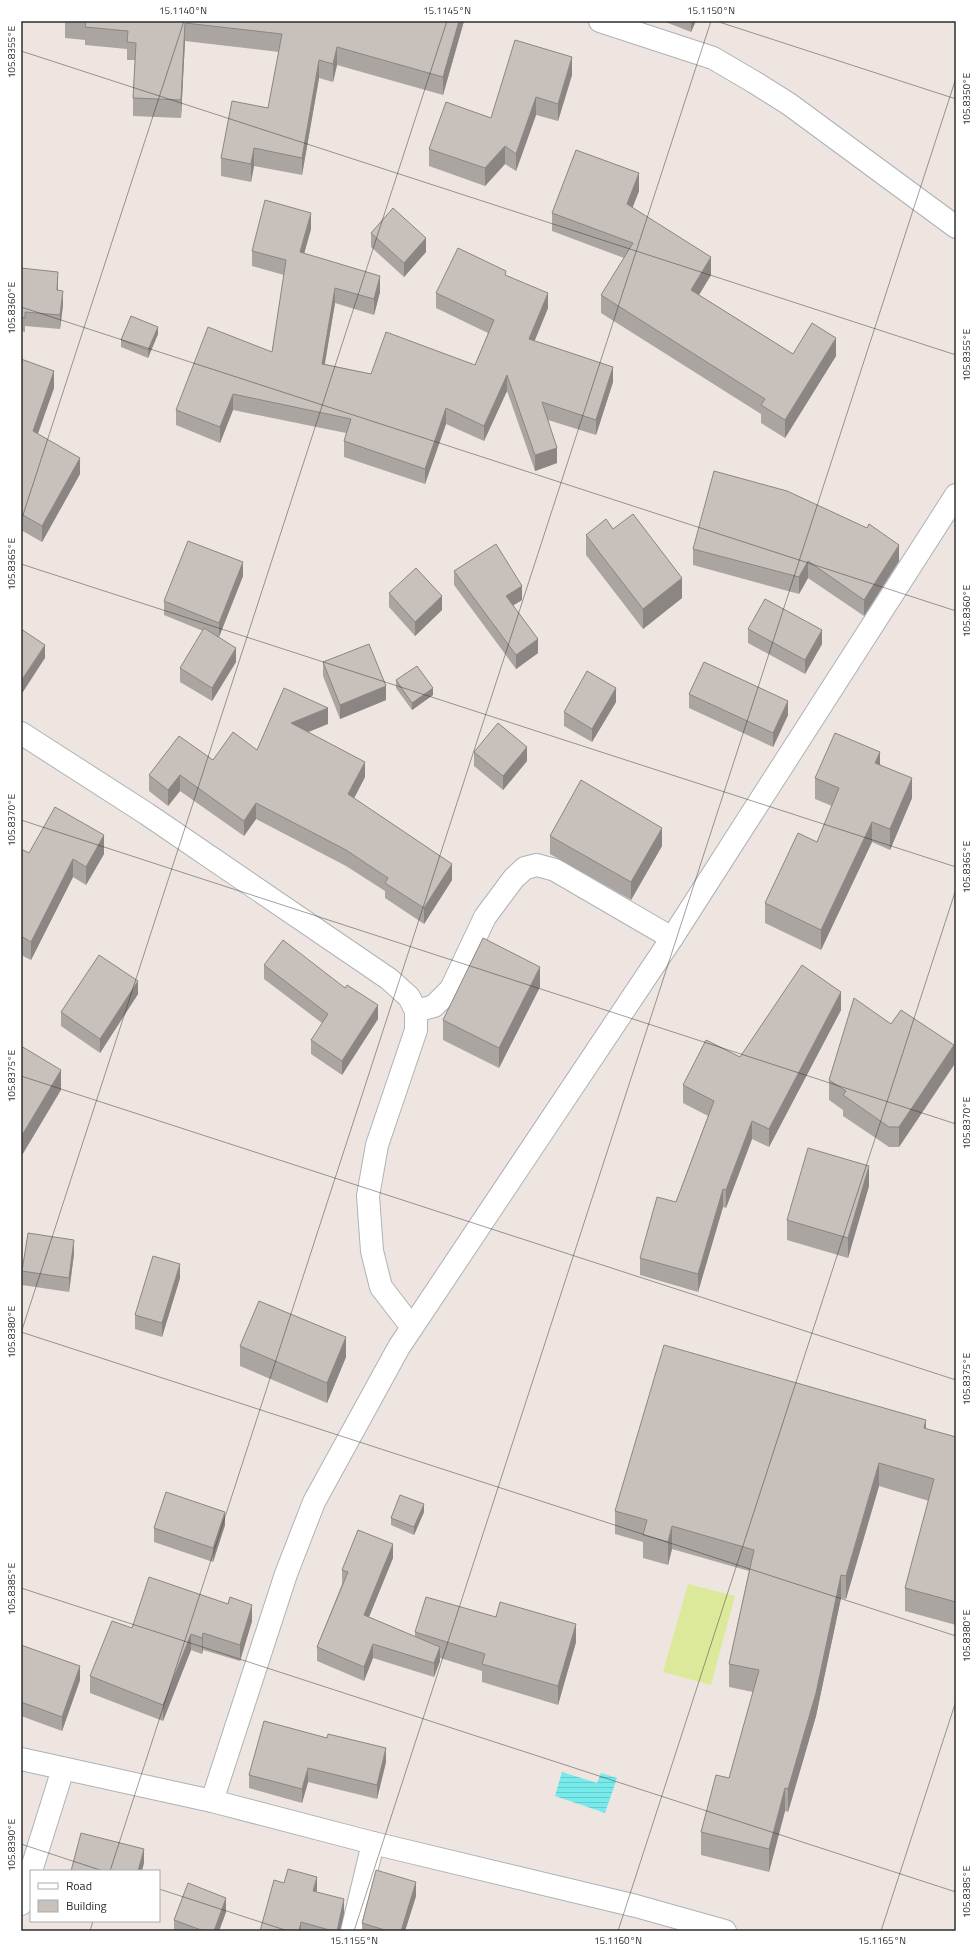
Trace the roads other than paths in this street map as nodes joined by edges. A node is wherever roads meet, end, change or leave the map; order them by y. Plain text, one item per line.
1 (600, 21) edge
2 (956, 227) edge
3 (956, 495) edge
4 (21, 733) edge
5 (672, 938) junction
6 (416, 1011) junction
7 (411, 1326) junction
8 (21, 1759) edge
9 (63, 1769) junction
10 (212, 1801) junction
11 (372, 1843) junction
12 (31, 1870) edge
13 (30, 1874) edge
14 (21, 1904) edge
15 (352, 1931) edge
16 (725, 1931) edge

1 - 2 street
3 - 5 street
4 - 6 street
5 - 6 street
5 - 7 street
6 - 7 street
7 - 10 street
8 - 9 street
9 - 10 street
9 - 12 street
10 - 11 street
11 - 15 street
11 - 16 street
13 - 14 street

